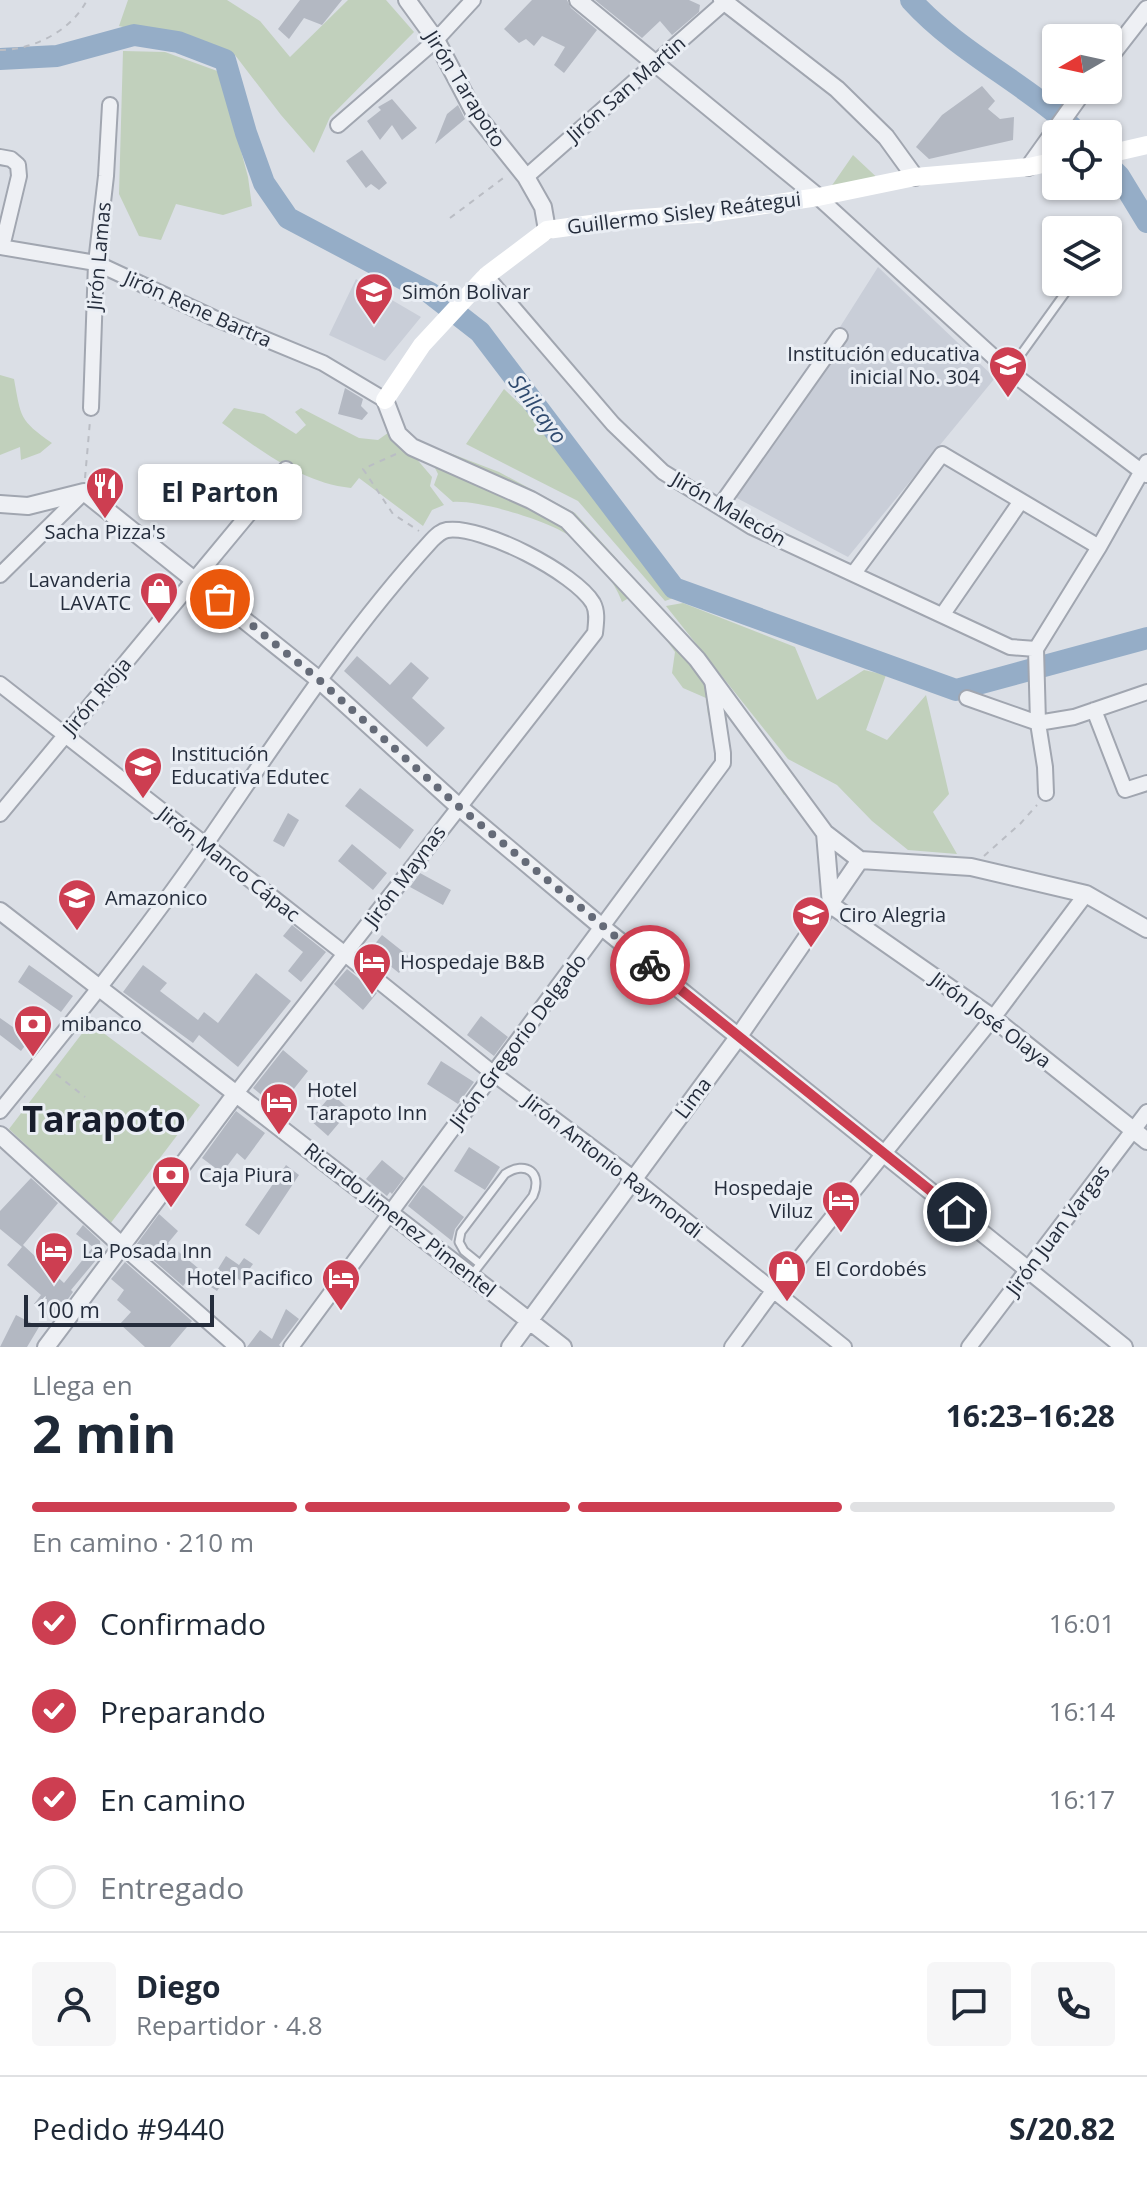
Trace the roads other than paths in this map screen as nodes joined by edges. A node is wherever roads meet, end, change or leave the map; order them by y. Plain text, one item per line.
1 (407, 0) edge
2 (473, 0) edge
3 (578, 0) edge
4 (725, 1) edge
5 (1147, 9) edge
6 (436, 40) junction
7 (1122, 41) edge
8 (655, 64) junction
9 (1074, 104) edge
10 (110, 105) dead end
11 (338, 125) dead end
12 (1147, 145) edge
13 (1122, 151) edge
14 (0, 157) edge
15 (1042, 164) edge
16 (1029, 167) junction
17 (521, 173) junction
18 (915, 177) junction
19 (818, 197) junction
20 (547, 230) junction
21 (1, 247) edge
22 (96, 263) junction
23 (486, 276) junction
24 (1063, 296) edge
25 (840, 336) dead end
26 (1009, 371) junction
27 (385, 400) junction
28 (91, 408) road end
29 (286, 469) dead end
30 (1145, 469) edge
31 (84, 492) junction
32 (1021, 501) junction
33 (0, 504) edge
34 (720, 506) junction
35 (1099, 547) junction
36 (854, 573) junction
37 (0, 575) edge
38 (195, 579) junction
39 (943, 614) junction
40 (1036, 649) junction
41 (318, 679) junction
42 (712, 680) junction
43 (0, 684) edge
44 (1147, 692) edge
45 (967, 698) dead end
46 (1094, 710) junction
47 (1039, 718) junction
48 (64, 736) junction
49 (1147, 783) edge
50 (1046, 793) road end
51 (458, 806) junction
52 (0, 814) edge
53 (825, 833) junction
54 (205, 845) junction
55 (860, 860) junction
56 (1086, 894) junction
57 (831, 905) junction
58 (0, 911) edge
59 (602, 927) junction
60 (1147, 929) edge
61 (345, 954) junction
62 (100, 989) junction
63 (993, 1018) junction
64 (739, 1036) junction
65 (494, 1074) junction
66 (237, 1092) junction
67 (0, 1111) edge
68 (1147, 1112) edge
69 (0, 1135) edge
70 (1140, 1136) edge
71 (886, 1154) junction
72 (633, 1178) junction
73 (389, 1211) junction
74 (121, 1245) junction
75 (476, 1270) junction
76 (1028, 1270) junction
77 (773, 1291) junction
78 (528, 1320) junction
79 (46, 1347) edge
80 (237, 1347) edge
81 (291, 1347) edge
82 (510, 1347) edge
83 (563, 1347) edge
84 (732, 1347) edge
85 (844, 1347) edge
86 (969, 1347) edge
87 (1124, 1347) edge

1 - 6 street, Jirón Tarapoto
2 - 6 street
3 - 8 street
4 - 8 street, Jirón San Martin
4 - 18 street
5 - 7 street
6 - 11 street
6 - 17 street, Jirón Tarapoto
8 - 17 street, Jirón San Martin
8 - 19 street
9 - 16 street
10 - 22 street, Jirón Lamas
12 - 13 main road
14 - 21 street
15 - 16 main road, Guillermo Sisley Reátegui
16 - 18 main road, Guillermo Sisley Reátegui
17 - 20 street, Jirón Tarapoto
18 - 19 main road, Guillermo Sisley Reátegui
19 - 20 main road, Guillermo Sisley Reátegui
19 - 26 street
20 - 23 main road, Guillermo Sisley Reátegui
21 - 22 street, Jirón Rene Bartra
22 - 27 street, Jirón Rene Bartra
22 - 28 street, Jirón Lamas
23 - 27 main road, Guillermo Sisley Reátegui
23 - 34 street, Jirón Malecón
24 - 26 lane
25 - 34 street
26 - 30 street
27 - 42 street
29 - 38 street, Jirón Rioja
30 - 35 street
31 - 33 street
31 - 37 street
31 - 38 street
32 - 35 street
32 - 36 street
32 - 39 street
34 - 36 street, Jirón Malecón
35 - 40 street
36 - 39 street, Jirón Malecón
38 - 41 street
38 - 48 street, Jirón Rioja
39 - 40 street, Jirón Malecón
40 - 47 street
41 - 51 street
41 - 51 street, Jirón Maynas
41 - 54 street
42 - 53 street
42 - 59 street, Jirón Gregorio Delgado
43 - 48 street, Jirón Manco Cápac
44 - 46 street
45 - 47 street
46 - 47 street
46 - 49 street
47 - 50 street
48 - 52 street, Jirón Rioja
48 - 54 street, Jirón Manco Cápac
51 - 59 street
51 - 61 street, Jirón Maynas
53 - 55 street
53 - 57 street
54 - 61 street, Jirón Manco Cápac
54 - 62 street
55 - 56 street
55 - 57 street, Lima
56 - 60 street
56 - 63 street
57 - 63 street, Jirón José Olaya
57 - 64 street, Lima
58 - 62 street, Ricardo Jimenez Pimentel
59 - 64 street
59 - 65 street, Jirón Gregorio Delgado
61 - 65 street, Jirón Antonio Raymondi
61 - 66 street, Jirón Maynas
62 - 66 street, Ricardo Jimenez Pimentel
62 - 67 street
63 - 70 street, Jirón José Olaya
63 - 71 street
64 - 71 street
64 - 72 street, Lima
65 - 72 street, Jirón Antonio Raymondi
65 - 73 street, Jirón Gregorio Delgado
66 - 73 street, Ricardo Jimenez Pimentel
66 - 74 street
68 - 70 street, Jirón Juan Vargas
69 - 74 street
70 - 76 street, Jirón Juan Vargas
71 - 76 street
71 - 77 street
72 - 77 street, Jirón Antonio Raymondi
72 - 78 street, Lima
73 - 75 street, Ricardo Jimenez Pimentel
73 - 81 street, Jirón Gregorio Delgado
74 - 79 street
74 - 80 street
75 - 75 lane
75 - 78 street, Ricardo Jimenez Pimentel
76 - 86 street, Jirón Juan Vargas
76 - 87 street
77 - 84 street
77 - 85 street, Jirón Antonio Raymondi
78 - 82 street, Lima
78 - 83 street, Ricardo Jimenez Pimentel

